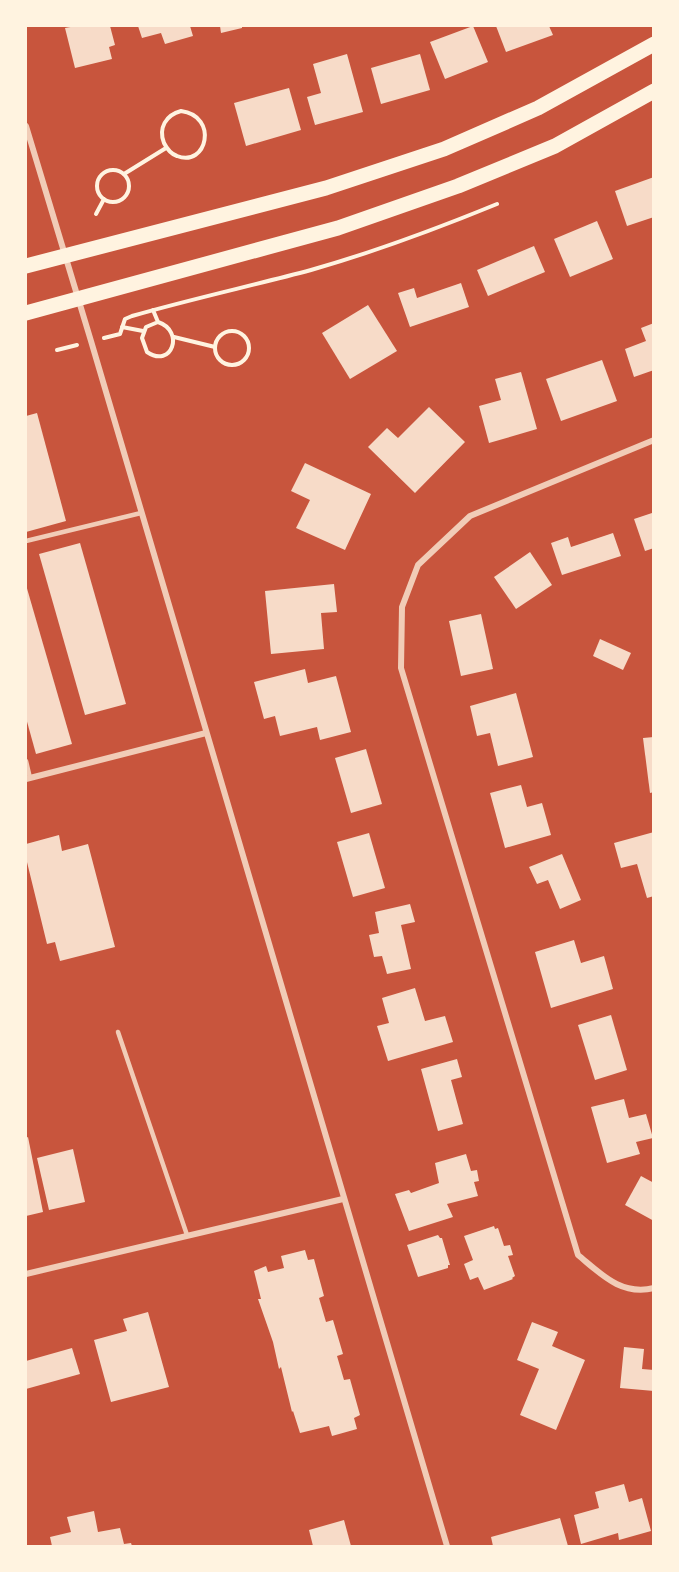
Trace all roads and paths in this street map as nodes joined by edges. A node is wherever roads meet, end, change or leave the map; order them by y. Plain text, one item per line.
1 (654, 44) edge
2 (654, 91) edge
3 (26, 126) edge
4 (166, 148) junction
5 (124, 174) junction
6 (104, 199) junction
7 (497, 204) dead end
8 (96, 214) dead end
9 (66, 256) junction
10 (26, 267) edge
11 (78, 300) junction
12 (153, 310) junction
13 (26, 313) edge
14 (158, 322) junction
15 (122, 327) junction
16 (143, 331) junction
17 (174, 337) junction
18 (91, 341) junction
19 (215, 347) junction
20 (57, 350) dead end
21 (654, 440) edge
22 (141, 513) junction
23 (26, 541) edge
24 (206, 733) junction
25 (26, 761) edge
26 (28, 779) edge
27 (118, 1032) dead end
28 (343, 1199) junction
29 (187, 1235) junction
30 (26, 1274) edge
31 (654, 1288) edge
32 (447, 1546) edge

1 - 9 main road
2 - 11 main road
3 - 9 street
4 - 4 path
4 - 5 path
5 - 6 path
5 - 6 path
6 - 8 path
7 - 12 path
9 - 10 main road
9 - 11 street
11 - 13 main road
11 - 18 street
12 - 14 path
12 - 15 path
14 - 16 path
14 - 17 path
15 - 16 path
15 - 18 path
16 - 17 path
17 - 19 path
18 - 20 path
18 - 22 street
19 - 19 path
21 - 31 street
22 - 23 lane
22 - 24 street
24 - 26 street
24 - 28 street
25 - 26 lane
27 - 29 lane
28 - 29 street
28 - 32 street
29 - 30 street

